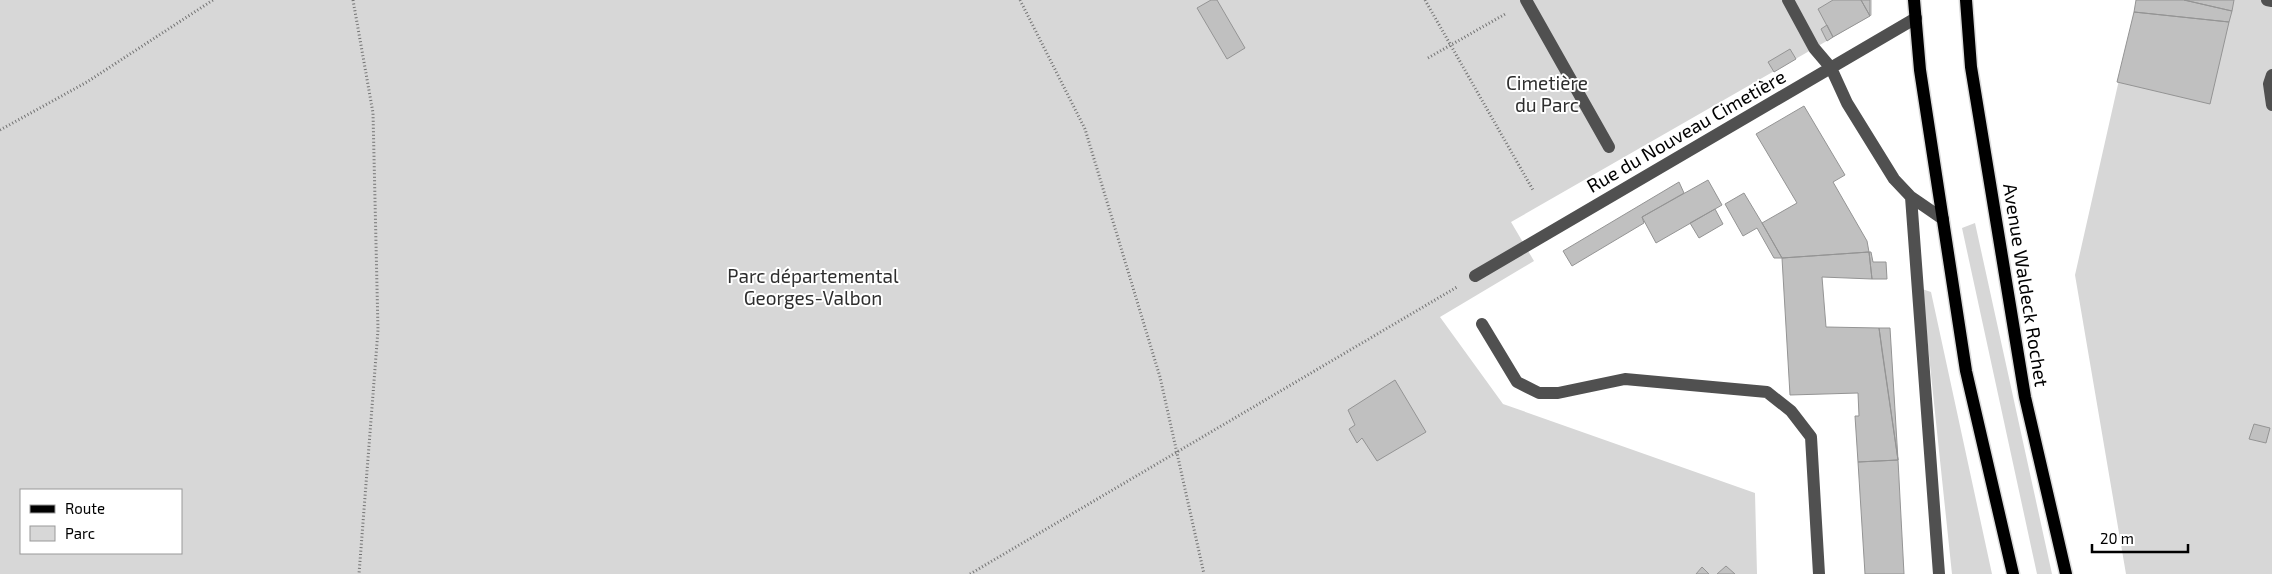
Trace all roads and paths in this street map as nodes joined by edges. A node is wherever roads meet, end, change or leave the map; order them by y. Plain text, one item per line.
1 (213, 0) edge
2 (353, 0) edge
3 (1020, 0) edge
4 (1425, 0) edge
5 (1788, 0) edge
6 (1914, 0) edge
7 (1966, 0) edge
8 (2267, 0) edge
9 (1526, 1) edge
10 (2272, 1) edge
11 (1916, 18) junction
12 (1451, 45) junction
13 (1428, 58) dead end
14 (1830, 68) junction
15 (2272, 75) edge
16 (2272, 105) edge
17 (0, 130) edge
18 (1610, 147) dead end
19 (1533, 190) dead end
20 (1911, 197) junction
21 (1943, 219) junction
22 (1475, 276) joint
23 (1482, 324) dead end
24 (1177, 452) junction
25 (359, 574) edge
26 (970, 574) edge
27 (1204, 574) edge
28 (1819, 574) edge
29 (1939, 574) edge
30 (2013, 574) edge
31 (2066, 574) edge

1 - 17 path
2 - 25 path
3 - 24 path
4 - 12 path
5 - 14 lane
6 - 11 main road
7 - 31 main road, Avenue Waldeck Rochet
8 - 10 lane
9 - 12 path
9 - 18 lane
11 - 14 lane, Rue du Nouveau Cimetière
11 - 21 main road
12 - 13 path
12 - 19 path
14 - 20 lane
14 - 22 lane, Rue du Nouveau Cimetière
15 - 16 lane
20 - 21 lane
20 - 29 lane
21 - 30 main road
22 - 24 path
23 - 28 lane
24 - 26 path
24 - 27 path

